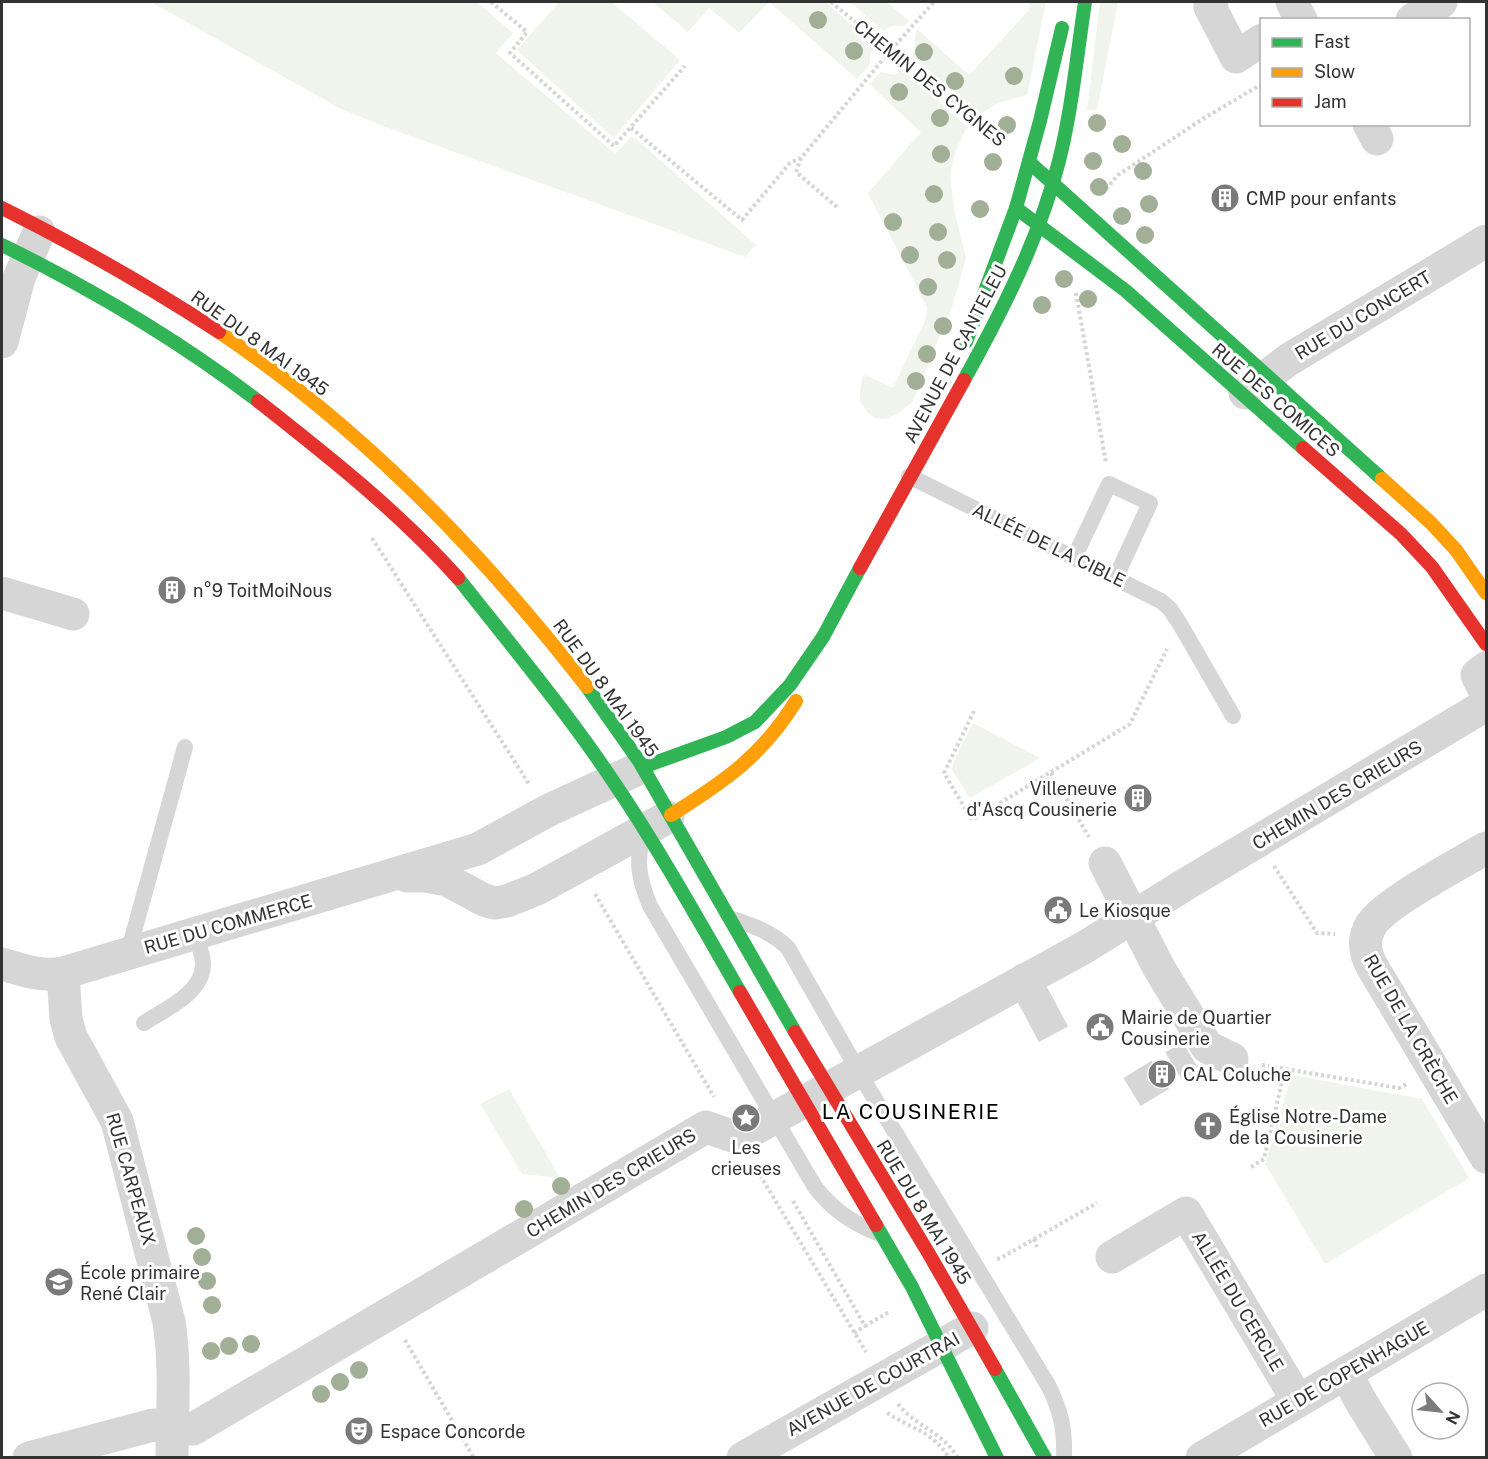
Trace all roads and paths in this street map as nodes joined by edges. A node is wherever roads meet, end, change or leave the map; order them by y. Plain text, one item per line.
1 (491, 2) edge
2 (831, 2) edge
3 (934, 2) edge
4 (1085, 2) edge
5 (1212, 2) edge
6 (1441, 2) edge
7 (1066, 11) dead end
8 (1415, 18) edge
9 (1260, 41) edge
10 (890, 51) junction
11 (685, 66) dead end
12 (1260, 85) edge
13 (631, 128) junction
14 (801, 158) junction
15 (1029, 162) junction
16 (1053, 183) junction
17 (837, 207) dead end
18 (2, 208) edge
19 (1016, 208) junction
20 (1085, 214) junction
21 (1040, 225) junction
22 (41, 228) junction
23 (1486, 241) edge
24 (14, 251) edge
25 (1075, 289) dead end
26 (2, 342) edge
27 (1255, 386) junction
28 (909, 476) junction
29 (1109, 484) junction
30 (1074, 558) junction
31 (1116, 577) junction
32 (2, 593) edge
33 (1486, 593) edge
34 (73, 614) dead end
35 (1180, 624) junction
36 (823, 637) junction
37 (1486, 644) edge
38 (1486, 668) edge
39 (1486, 693) edge
40 (1486, 705) edge
41 (975, 711) dead end
42 (1233, 716) dead end
43 (186, 747) dead end
44 (643, 767) junction
45 (1051, 773) junction
46 (613, 781) junction
47 (658, 823) junction
48 (1259, 841) junction
49 (1486, 848) edge
50 (1105, 863) joint
51 (394, 875) junction
52 (730, 918) junction
53 (1133, 918) junction
54 (196, 933) junction
55 (1366, 936) junction
56 (128, 953) junction
57 (2, 964) edge
58 (63, 973) junction
59 (144, 1023) dead end
60 (1210, 1054) joint
61 (1286, 1069) junction
62 (1434, 1070) junction
63 (859, 1071) junction
64 (815, 1095) junction
65 (775, 1118) junction
66 (1486, 1157) edge
67 (1251, 1167) dead end
68 (881, 1235) junction
69 (1034, 1239) dead end
70 (1037, 1247) dead end
71 (1112, 1257) dead end
72 (1486, 1290) edge
73 (390, 1314) junction
74 (865, 1326) dead end
75 (972, 1328) junction
76 (854, 1333) dead end
77 (941, 1344) junction
78 (1346, 1373) junction
79 (864, 1387) junction
80 (1298, 1401) junction
81 (172, 1442) edge
82 (29, 1458) edge
83 (474, 1458) edge
84 (743, 1458) edge
85 (949, 1458) edge
86 (997, 1458) edge
87 (1044, 1458) edge
88 (1064, 1458) edge
89 (1202, 1458) edge
90 (1396, 1458) edge

1 - 13 path
2 - 10 path, CHEMIN DES CYGNES
3 - 10 path
4 - 16 main road, AVENUE DE CANTELEU
5 - 9 street
6 - 8 street
7 - 15 main road, AVENUE DE CANTELEU
10 - 14 path
10 - 15 path, CHEMIN DES CYGNES
11 - 13 path
12 - 20 path
13 - 14 path
14 - 17 path
15 - 16 main road, RUE DES COMICES
15 - 19 main road, AVENUE DE CANTELEU
16 - 20 main road, RUE DES COMICES
16 - 21 main road, AVENUE DE CANTELEU
18 - 22 main road, RUE DU 8 MAI 1945
19 - 21 main road, RUE DES COMICES
19 - 28 main road, AVENUE DE CANTELEU
20 - 27 main road, RUE DES COMICES
21 - 27 main road, RUE DES COMICES
21 - 28 main road, AVENUE DE CANTELEU
22 - 24 street
22 - 44 main road, RUE DU 8 MAI 1945
23 - 27 street, RUE DU CONCERT
24 - 26 street
24 - 46 main road, RUE DU 8 MAI 1945
25 - 29 path
27 - 33 main road, RUE DES COMICES
27 - 37 main road, RUE DES COMICES
28 - 30 lane, ALLÉE DE LA CIBLE
28 - 36 main road, AVENUE DE CANTELEU
29 - 30 lane
29 - 31 lane
30 - 31 lane, ALLÉE DE LA CIBLE
31 - 35 lane, ALLÉE DE LA CIBLE
32 - 34 street
35 - 42 lane, ALLÉE DE LA CIBLE
35 - 45 path
36 - 44 main road, AVENUE DE CANTELEU
36 - 47 main road, AVENUE DE CANTELEU
38 - 39 street
40 - 48 street, CHEMIN DES CRIEURS
41 - 45 path
43 - 56 lane
44 - 46 street, RUE DU COMMERCE
44 - 47 main road, RUE DU 8 MAI 1945
45 - 50 path
46 - 47 main road, RUE DU 8 MAI 1945
46 - 51 street, RUE DU COMMERCE
47 - 51 street, RUE DU COMMERCE
47 - 52 main road, RUE DU 8 MAI 1945
47 - 64 main road, RUE DU 8 MAI 1945
47 - 65 lane
48 - 53 street, CHEMIN DES CRIEURS
48 - 55 path
49 - 55 street, RUE DE LA CRÈCHE
50 - 53 street
51 - 54 street, RUE DU COMMERCE
52 - 63 lane
52 - 64 main road, RUE DU 8 MAI 1945
53 - 60 street
53 - 63 street, CHEMIN DES CRIEURS
54 - 56 street, RUE DU COMMERCE
54 - 59 lane
55 - 62 street, RUE DE LA CRÈCHE
56 - 58 street, RUE DU COMMERCE
57 - 58 street
58 - 81 street, RUE CARPEAUX
60 - 61 path
61 - 62 path
61 - 67 path
62 - 66 street, RUE DE LA CRÈCHE
63 - 64 street, CHEMIN DES CRIEURS
63 - 88 lane
64 - 65 street, CHEMIN DES CRIEURS
64 - 68 main road, RUE DU 8 MAI 1945
64 - 75 main road, RUE DU 8 MAI 1945
65 - 68 lane
65 - 73 street, CHEMIN DES CRIEURS
68 - 77 main road, RUE DU 8 MAI 1945
69 - 70 path
71 - 80 street, ALLÉE DU CERCLE
72 - 78 street, RUE DE COPENHAGUE
73 - 81 street, CHEMIN DES CRIEURS
73 - 83 path
74 - 76 path
75 - 77 street, AVENUE DE COURTRAI
75 - 87 main road, RUE DU 8 MAI 1945
77 - 79 street, AVENUE DE COURTRAI
77 - 86 main road, RUE DU 8 MAI 1945
78 - 80 street, RUE DE COPENHAGUE
78 - 90 street
79 - 84 street, AVENUE DE COURTRAI
79 - 85 path
80 - 89 street, RUE DE COPENHAGUE
81 - 82 street, CHEMIN DES CRIEURS

